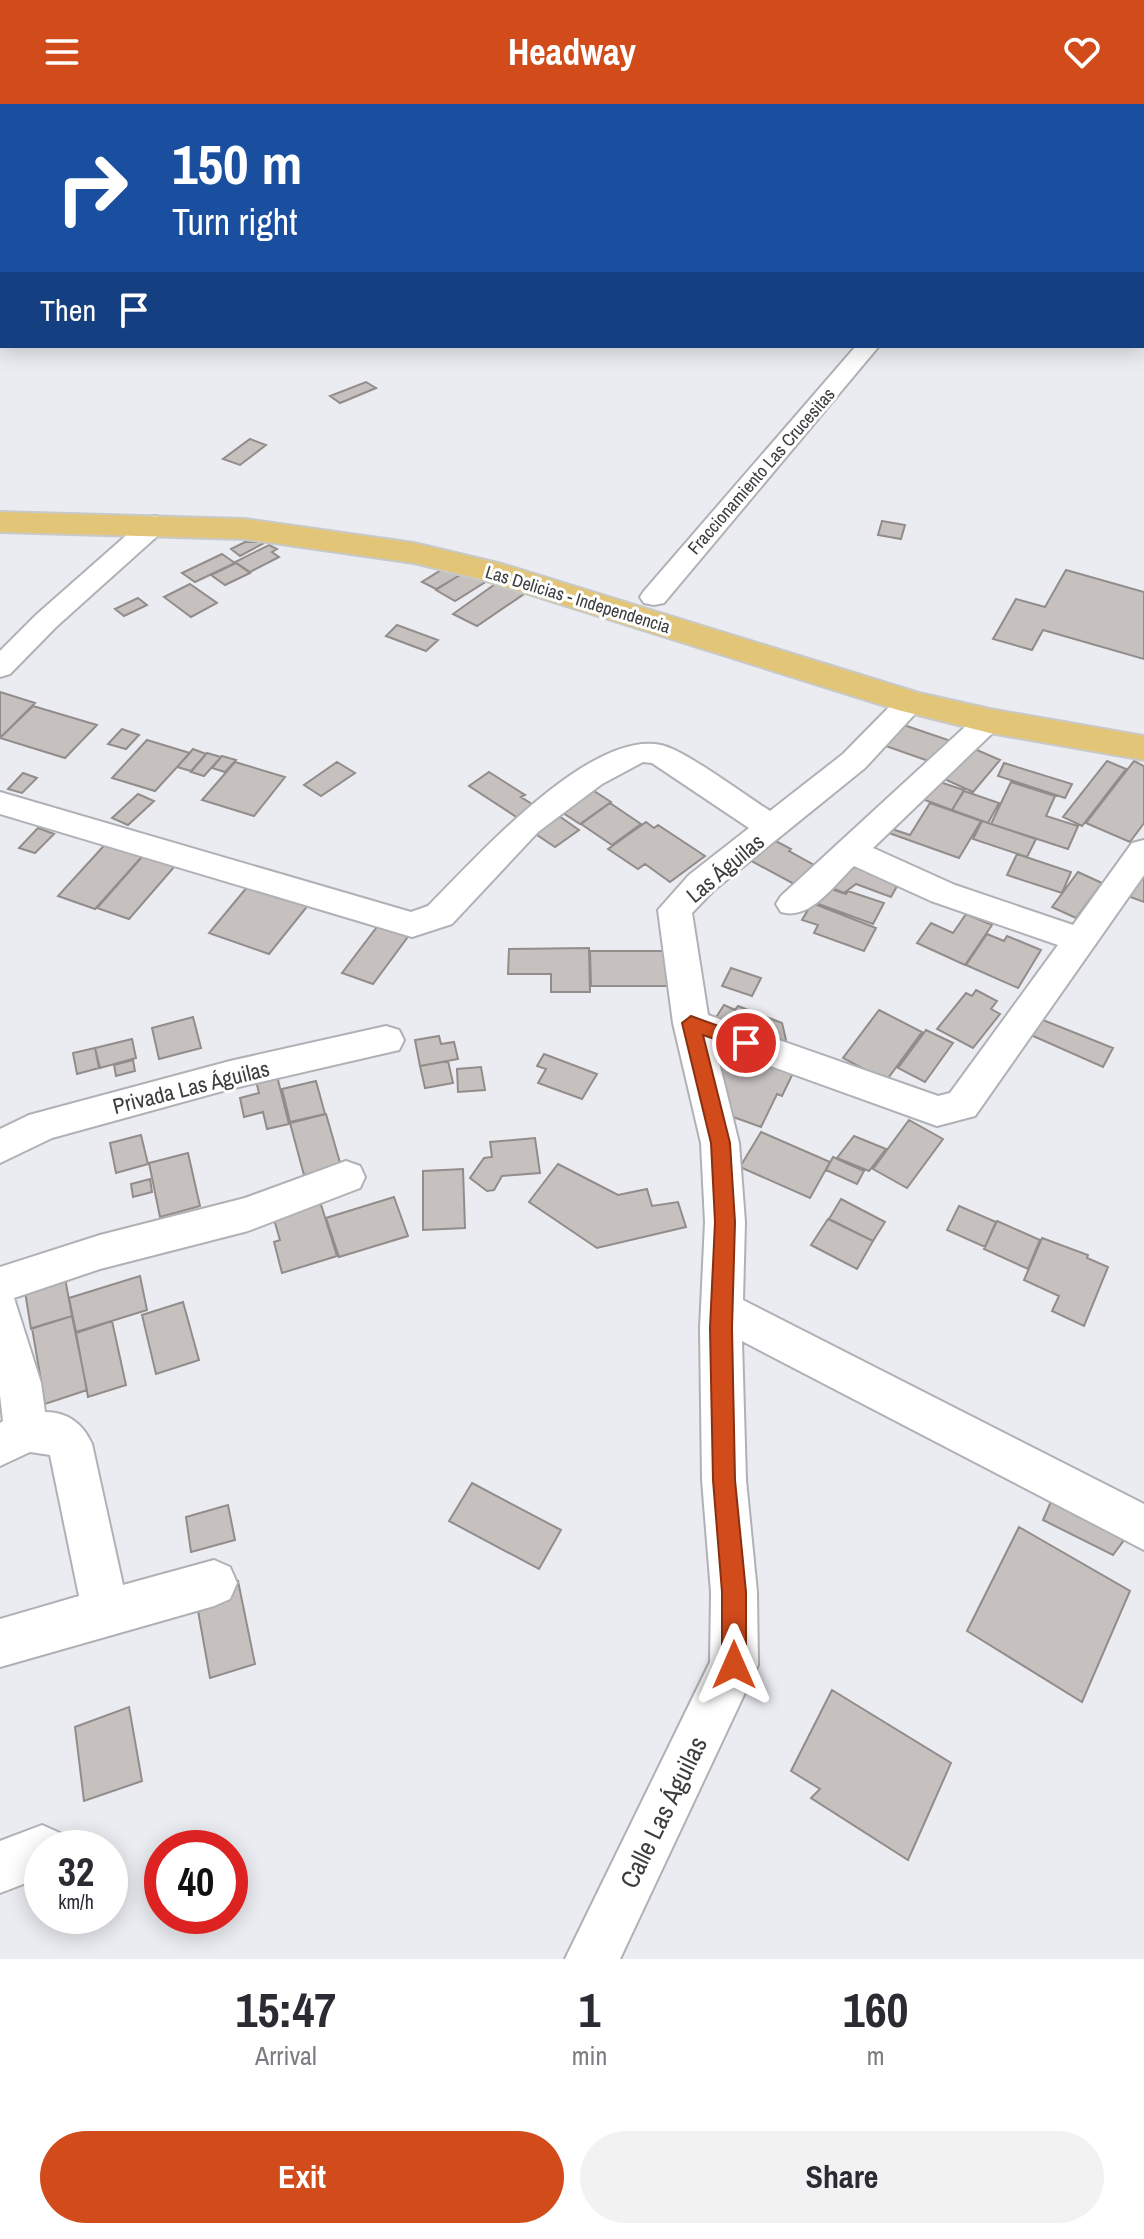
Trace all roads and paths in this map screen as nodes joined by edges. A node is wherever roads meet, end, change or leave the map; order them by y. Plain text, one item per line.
1 (866, 348) edge
2 (0, 505) edge
3 (0, 522) edge
4 (155, 524) junction
5 (654, 597) junction
6 (725, 632) junction
7 (0, 668) edge
8 (911, 702) junction
9 (990, 721) junction
10 (1144, 726) edge
11 (1144, 748) edge
12 (0, 803) edge
13 (773, 828) junction
14 (1144, 851) edge
15 (851, 852) junction
16 (793, 904) dead end
17 (1080, 940) junction
18 (691, 1023) junction
19 (386, 1040) dead end
20 (0, 1147) edge
21 (346, 1177) dead end
22 (0, 1285) edge
23 (722, 1310) junction
24 (0, 1311) edge
25 (27, 1436) edge
26 (1144, 1528) edge
27 (214, 1583) dead end
28 (106, 1613) junction
29 (0, 1643) edge
30 (734, 1665) joint
31 (24, 1858) edge
32 (0, 1867) edge
33 (592, 1959) edge

1 - 5 street, Fraccionamiento Las Crucesitas
2 - 5 main road, Las Delicias - Independencia
3 - 4 main road, Las Delicias - Independencia
4 - 6 main road, Las Delicias - Independencia
4 - 7 street
5 - 6 main road, Las Delicias - Independencia
6 - 8 main road, Las Delicias - Independencia
6 - 10 main road, Las Delicias - Independencia
8 - 9 main road, Las Delicias - Independencia
8 - 13 street, Las Águilas
9 - 11 main road, Las Delicias - Independencia
9 - 15 street
12 - 13 street
13 - 18 street, Las Águilas
14 - 17 street
15 - 16 street
15 - 17 street
17 - 18 street
18 - 23 street, Las Águilas
19 - 20 street, Privada Las Águilas
21 - 22 street
23 - 26 street
23 - 30 street, Las Águilas
24 - 25 street
25 - 28 street
27 - 28 street
28 - 29 street
30 - 33 street, Calle Las Águilas
31 - 32 street

